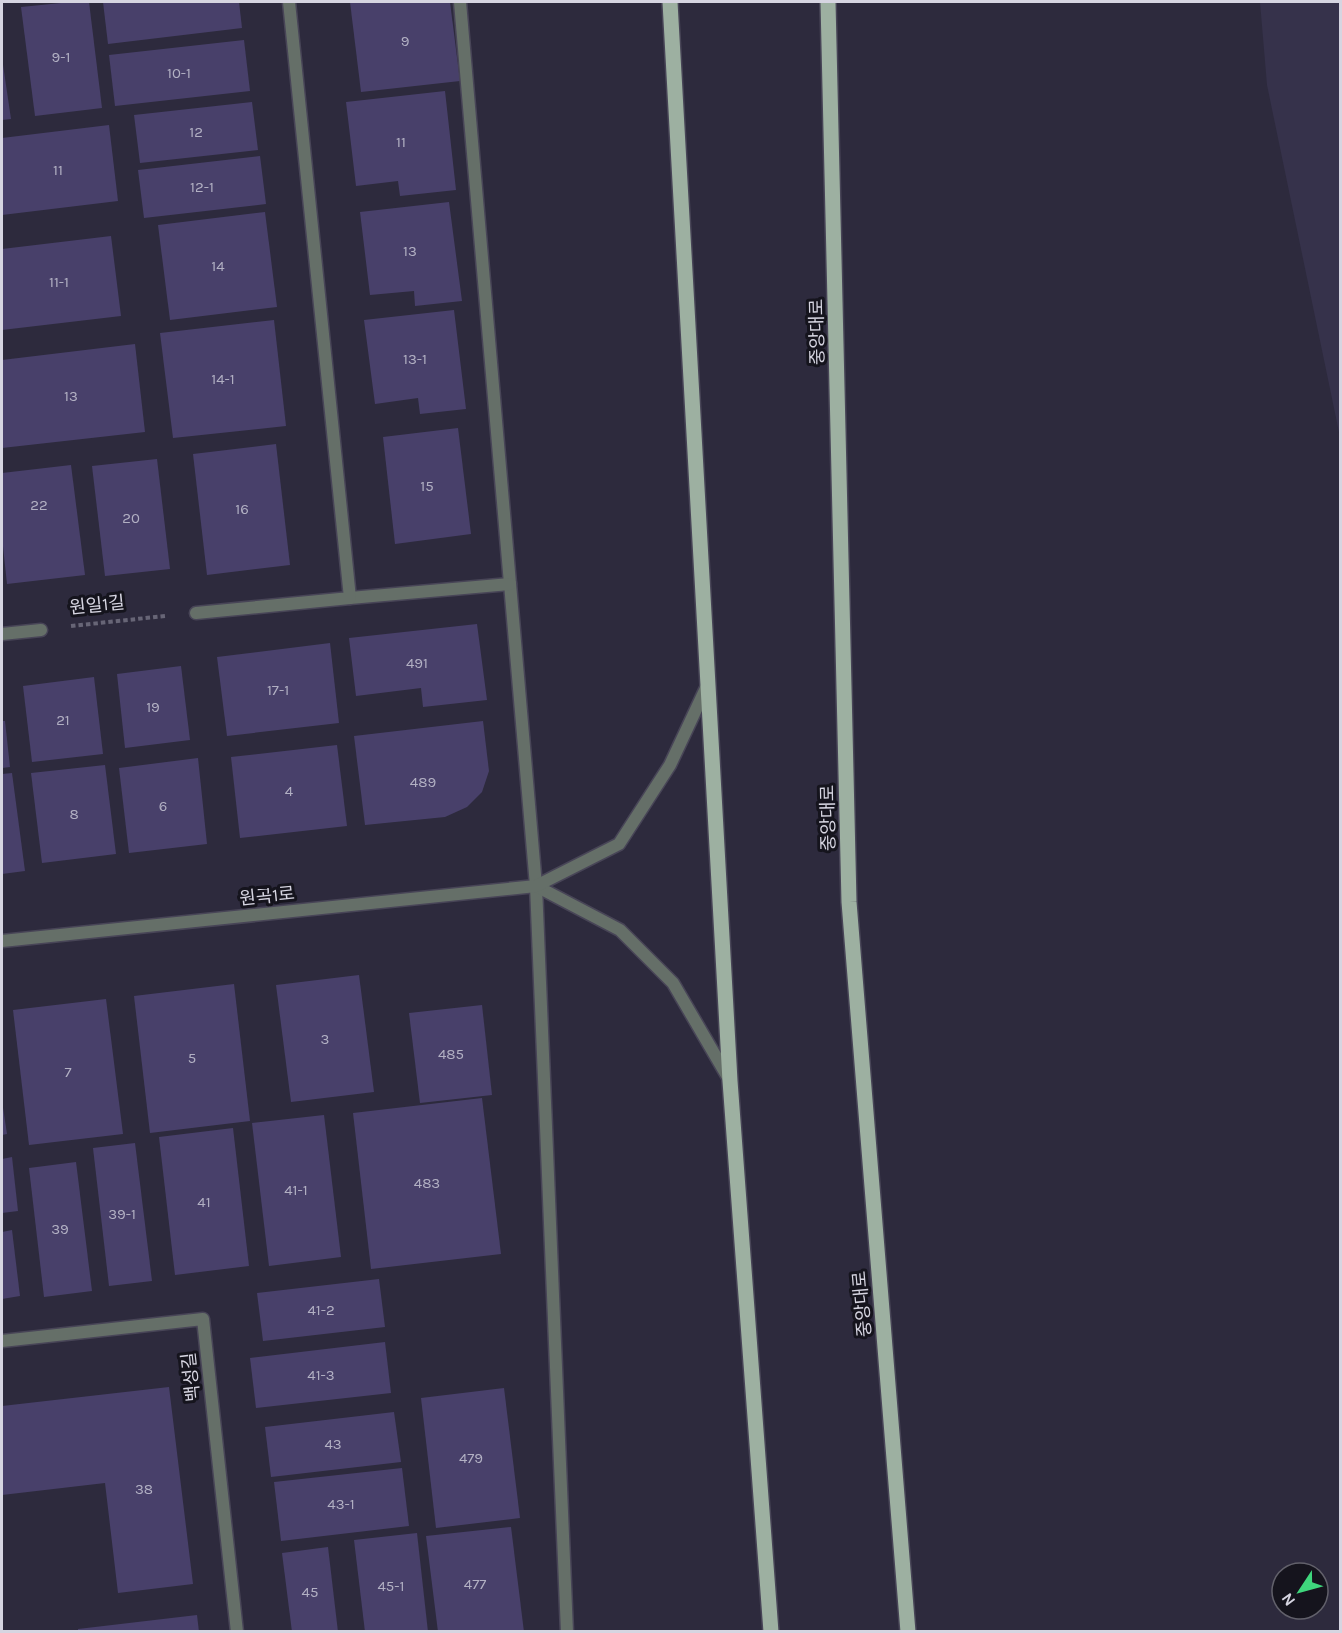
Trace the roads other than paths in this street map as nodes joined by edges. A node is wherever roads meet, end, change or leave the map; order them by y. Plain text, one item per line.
1 (289, 2) edge
2 (460, 2) edge
3 (670, 2) edge
4 (828, 2) edge
5 (510, 584) junction
6 (350, 598) junction
7 (196, 613) road end
8 (40, 630) road end
9 (2, 634) edge
10 (709, 683) junction
11 (536, 886) junction
12 (2, 942) edge
13 (730, 1080) junction
14 (2, 1341) edge
15 (237, 1632) edge
16 (567, 1632) edge
17 (771, 1632) edge
18 (908, 1632) edge

1 - 6 street
2 - 5 street
3 - 10 main road
4 - 18 main road, 중앙대로
5 - 6 street
5 - 11 street
6 - 7 street
8 - 9 street
10 - 11 street
10 - 13 main road
11 - 12 street, 원곡1로
11 - 13 street
11 - 16 street
13 - 17 main road
14 - 15 street, 백성길

